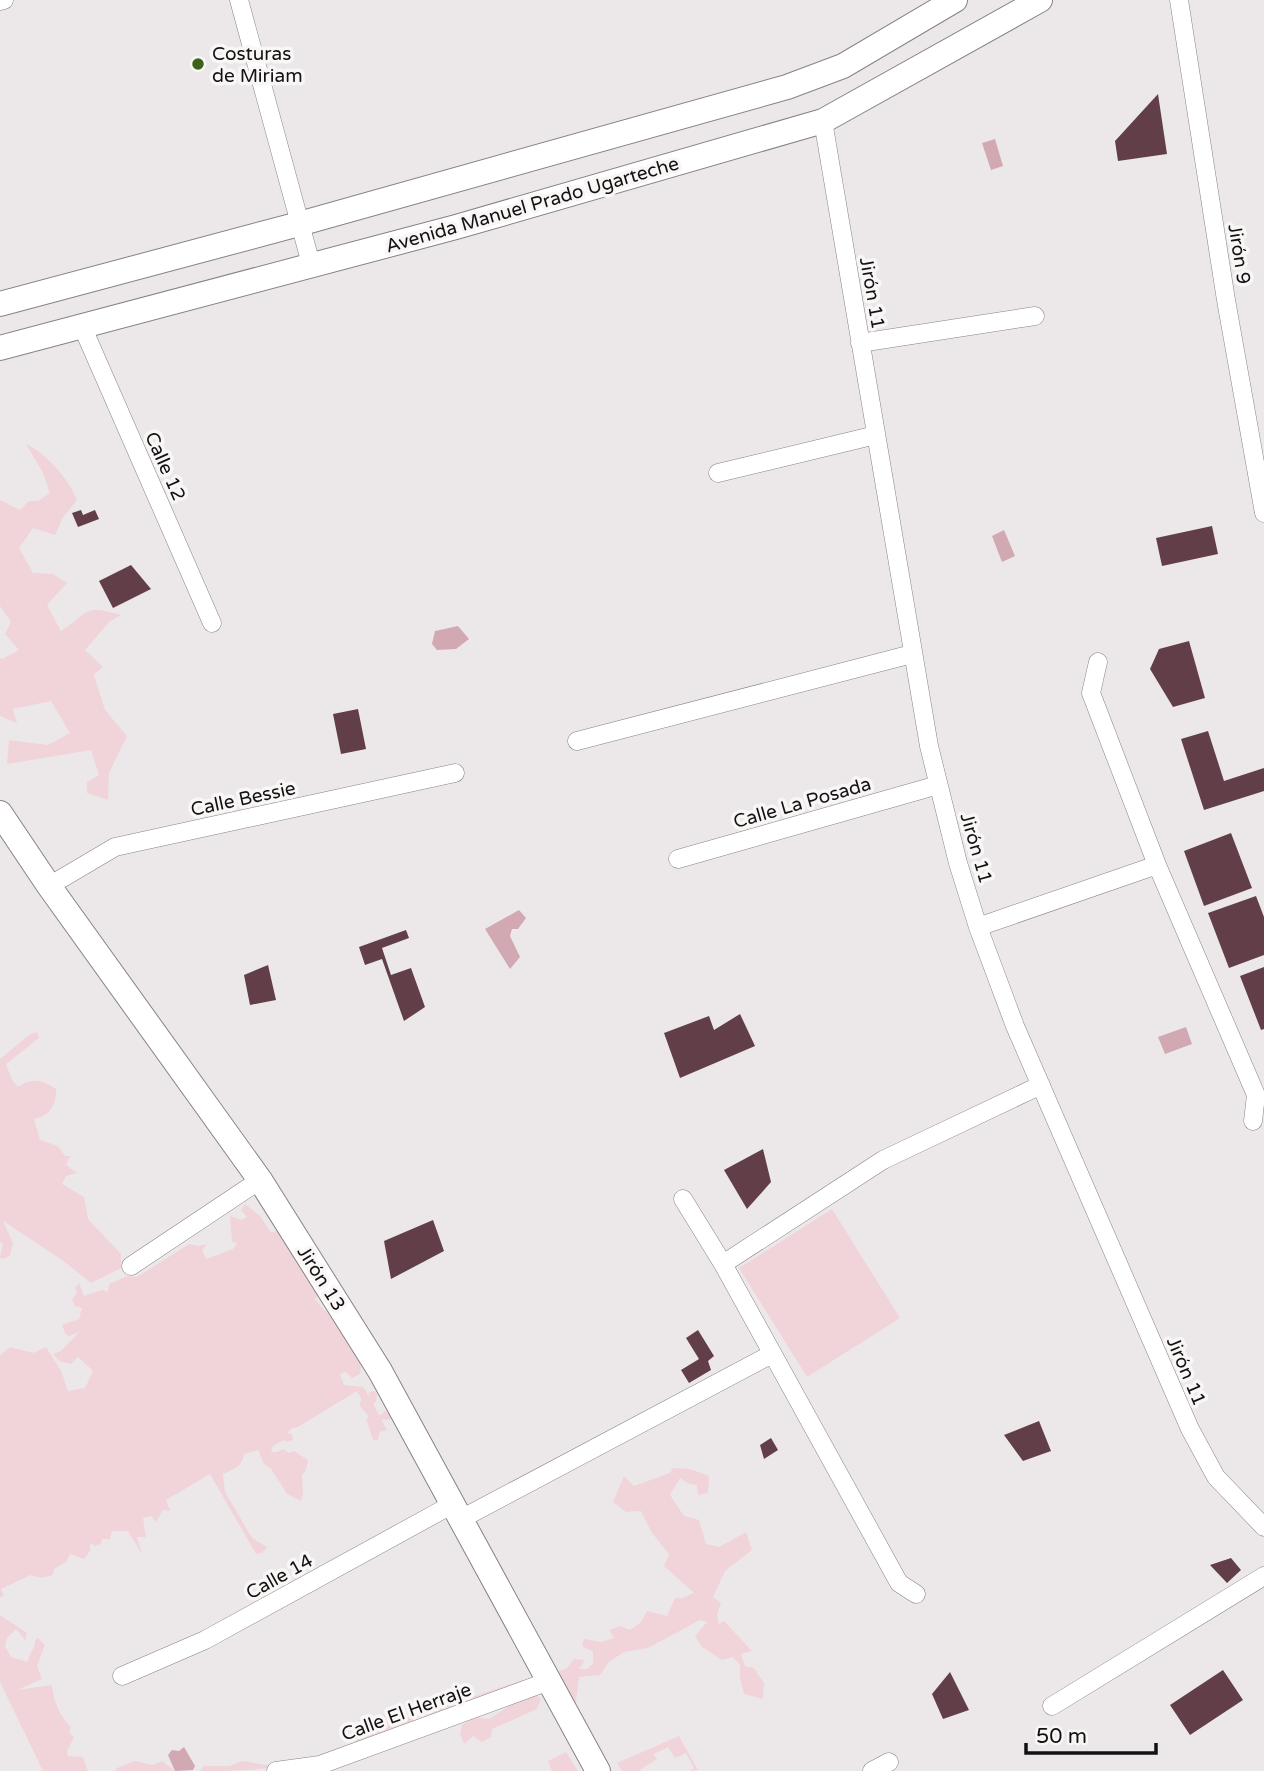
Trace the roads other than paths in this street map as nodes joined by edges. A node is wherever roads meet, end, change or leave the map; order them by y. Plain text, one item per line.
1 (240, 0) edge
2 (955, 0) edge
3 (1040, 0) edge
4 (1179, 0) edge
5 (823, 121) junction
6 (299, 225) junction
7 (311, 264) junction
8 (0, 303) edge
9 (1035, 316) dead end
10 (82, 326) junction
11 (860, 343) junction
12 (0, 348) edge
13 (876, 435) junction
14 (718, 473) dead end
15 (1264, 513) edge
16 (212, 623) dead end
17 (912, 654) junction
18 (1098, 662) dead end
19 (577, 741) dead end
20 (454, 773) dead end
21 (937, 785) junction
22 (0, 813) edge
23 (678, 859) dead end
24 (1157, 865) junction
25 (49, 886) junction
26 (978, 927) junction
27 (1041, 1085) junction
28 (1253, 1121) dead end
29 (260, 1180) junction
30 (684, 1199) dead end
31 (723, 1264) junction
32 (131, 1266) dead end
33 (772, 1354) junction
34 (457, 1512) junction
35 (1264, 1527) edge
36 (1264, 1576) edge
37 (916, 1594) dead end
38 (122, 1676) dead end
39 (549, 1681) junction
40 (1052, 1706) dead end
41 (889, 1762) dead end
42 (276, 1771) edge
43 (598, 1771) edge
44 (872, 1771) edge

1 - 6 street
2 - 6 street
3 - 5 street, Avenida Manuel Prado Ugarteche
4 - 15 street, Jirón 9
5 - 7 street, Avenida Manuel Prado Ugarteche
5 - 11 street, Jirón 11
6 - 7 street
6 - 8 street
7 - 10 street, Avenida Manuel Prado Ugarteche
9 - 11 street
10 - 12 street, Avenida Manuel Prado Ugarteche
10 - 16 street, Calle 12
11 - 13 street, Jirón 11
13 - 14 street
13 - 17 street, Jirón 11
17 - 19 street
17 - 21 street, Jirón 11
18 - 24 street
20 - 25 street, Calle Bessie
21 - 23 street, Calle La Posada
21 - 26 street, Jirón 11
22 - 25 street, Jirón 13
24 - 26 street
24 - 28 street
25 - 29 street, Jirón 13
26 - 27 street, Jirón 11
27 - 31 street
27 - 35 street, Jirón 11
29 - 32 street
29 - 34 street, Jirón 13
30 - 31 street
31 - 33 street
33 - 34 street, Calle 14
33 - 37 street
34 - 38 street, Calle 14
34 - 39 street, Jirón 13
36 - 40 street
39 - 42 street, Calle El Herraje
39 - 43 street, Jirón 13
41 - 44 street

